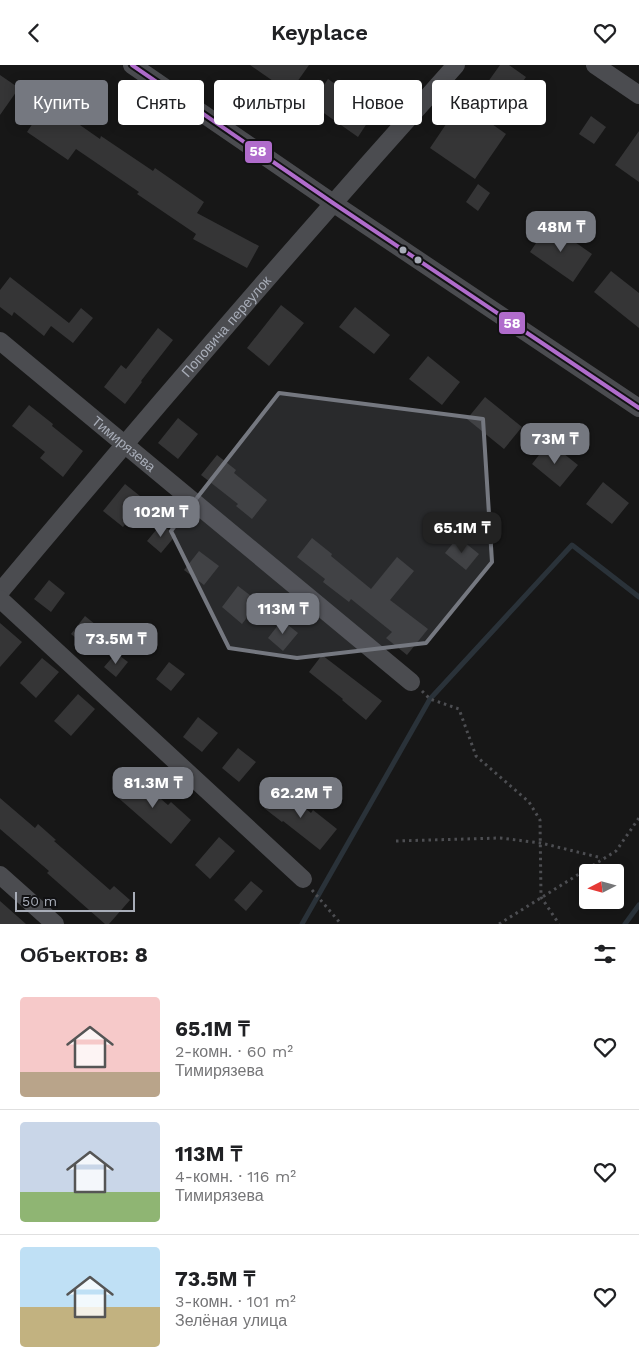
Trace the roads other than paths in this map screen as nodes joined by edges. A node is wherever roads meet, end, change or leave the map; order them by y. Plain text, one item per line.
1 (132, 65) edge
2 (456, 65) edge
3 (595, 65) edge
4 (639, 95) edge
5 (333, 203) junction
6 (0, 341) edge
7 (639, 408) edge
8 (124, 444) junction
9 (0, 592) edge
10 (0, 599) edge
11 (411, 682) road end
12 (0, 875) edge
13 (303, 879) road end
14 (55, 924) edge

1 - 5 street
2 - 5 street, Поповича переулок
3 - 4 street
5 - 7 street
5 - 8 street, Поповича переулок
6 - 8 street, Тимирязева
8 - 9 street, Поповича переулок
8 - 11 street, Тимирязева
10 - 13 street
12 - 14 street

